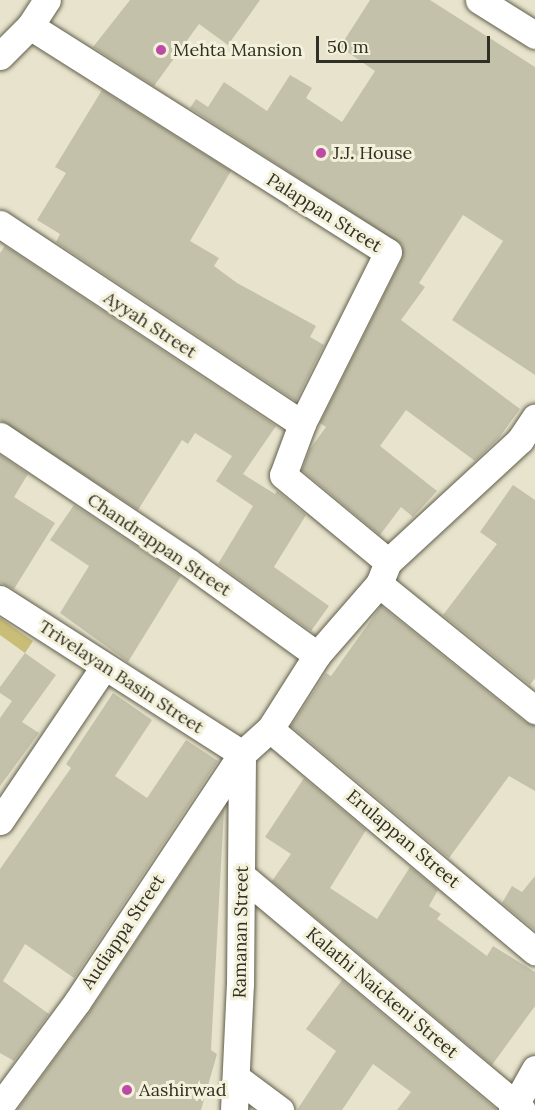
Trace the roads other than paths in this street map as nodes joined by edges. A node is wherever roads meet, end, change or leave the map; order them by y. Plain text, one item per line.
1 (47, 0) edge
2 (478, 0) edge
3 (30, 26) junction
4 (535, 35) edge
5 (0, 56) edge
6 (0, 224) edge
7 (535, 418) edge
8 (302, 424) junction
9 (0, 436) edge
10 (527, 445) edge
11 (383, 573) junction
12 (0, 599) edge
13 (317, 655) junction
14 (105, 667) junction
15 (535, 710) edge
16 (270, 729) junction
17 (242, 754) junction
18 (0, 821) edge
19 (241, 875) junction
20 (535, 951) edge
21 (535, 1070) edge
22 (237, 1077) junction
23 (0, 1106) edge
24 (517, 1108) edge
25 (234, 1110) edge
26 (279, 1110) edge

1 - 3 street
2 - 4 street
3 - 5 street
3 - 8 street, Palappan Street
6 - 8 street, Ayyah Street
7 - 10 street, Audiappa Street
8 - 11 street, Palappan Street
9 - 13 street, Chandrappan Street
10 - 11 street, Audiappa Street
11 - 13 street, Audiappa Street
11 - 15 street
12 - 14 street, Trivelayan Basin Street
13 - 16 street, Audiappa Street
14 - 17 street, Trivelayan Basin Street
14 - 18 street
16 - 17 street, Audiappa Street
16 - 20 street, Erulappan Street
17 - 19 street, Ramanan Street
17 - 23 street, Audiappa Street
19 - 22 street, Ramanan Street
19 - 24 street, Kalathi Naickeni Street
21 - 24 street
22 - 25 street, Ramanan Street
22 - 26 street

